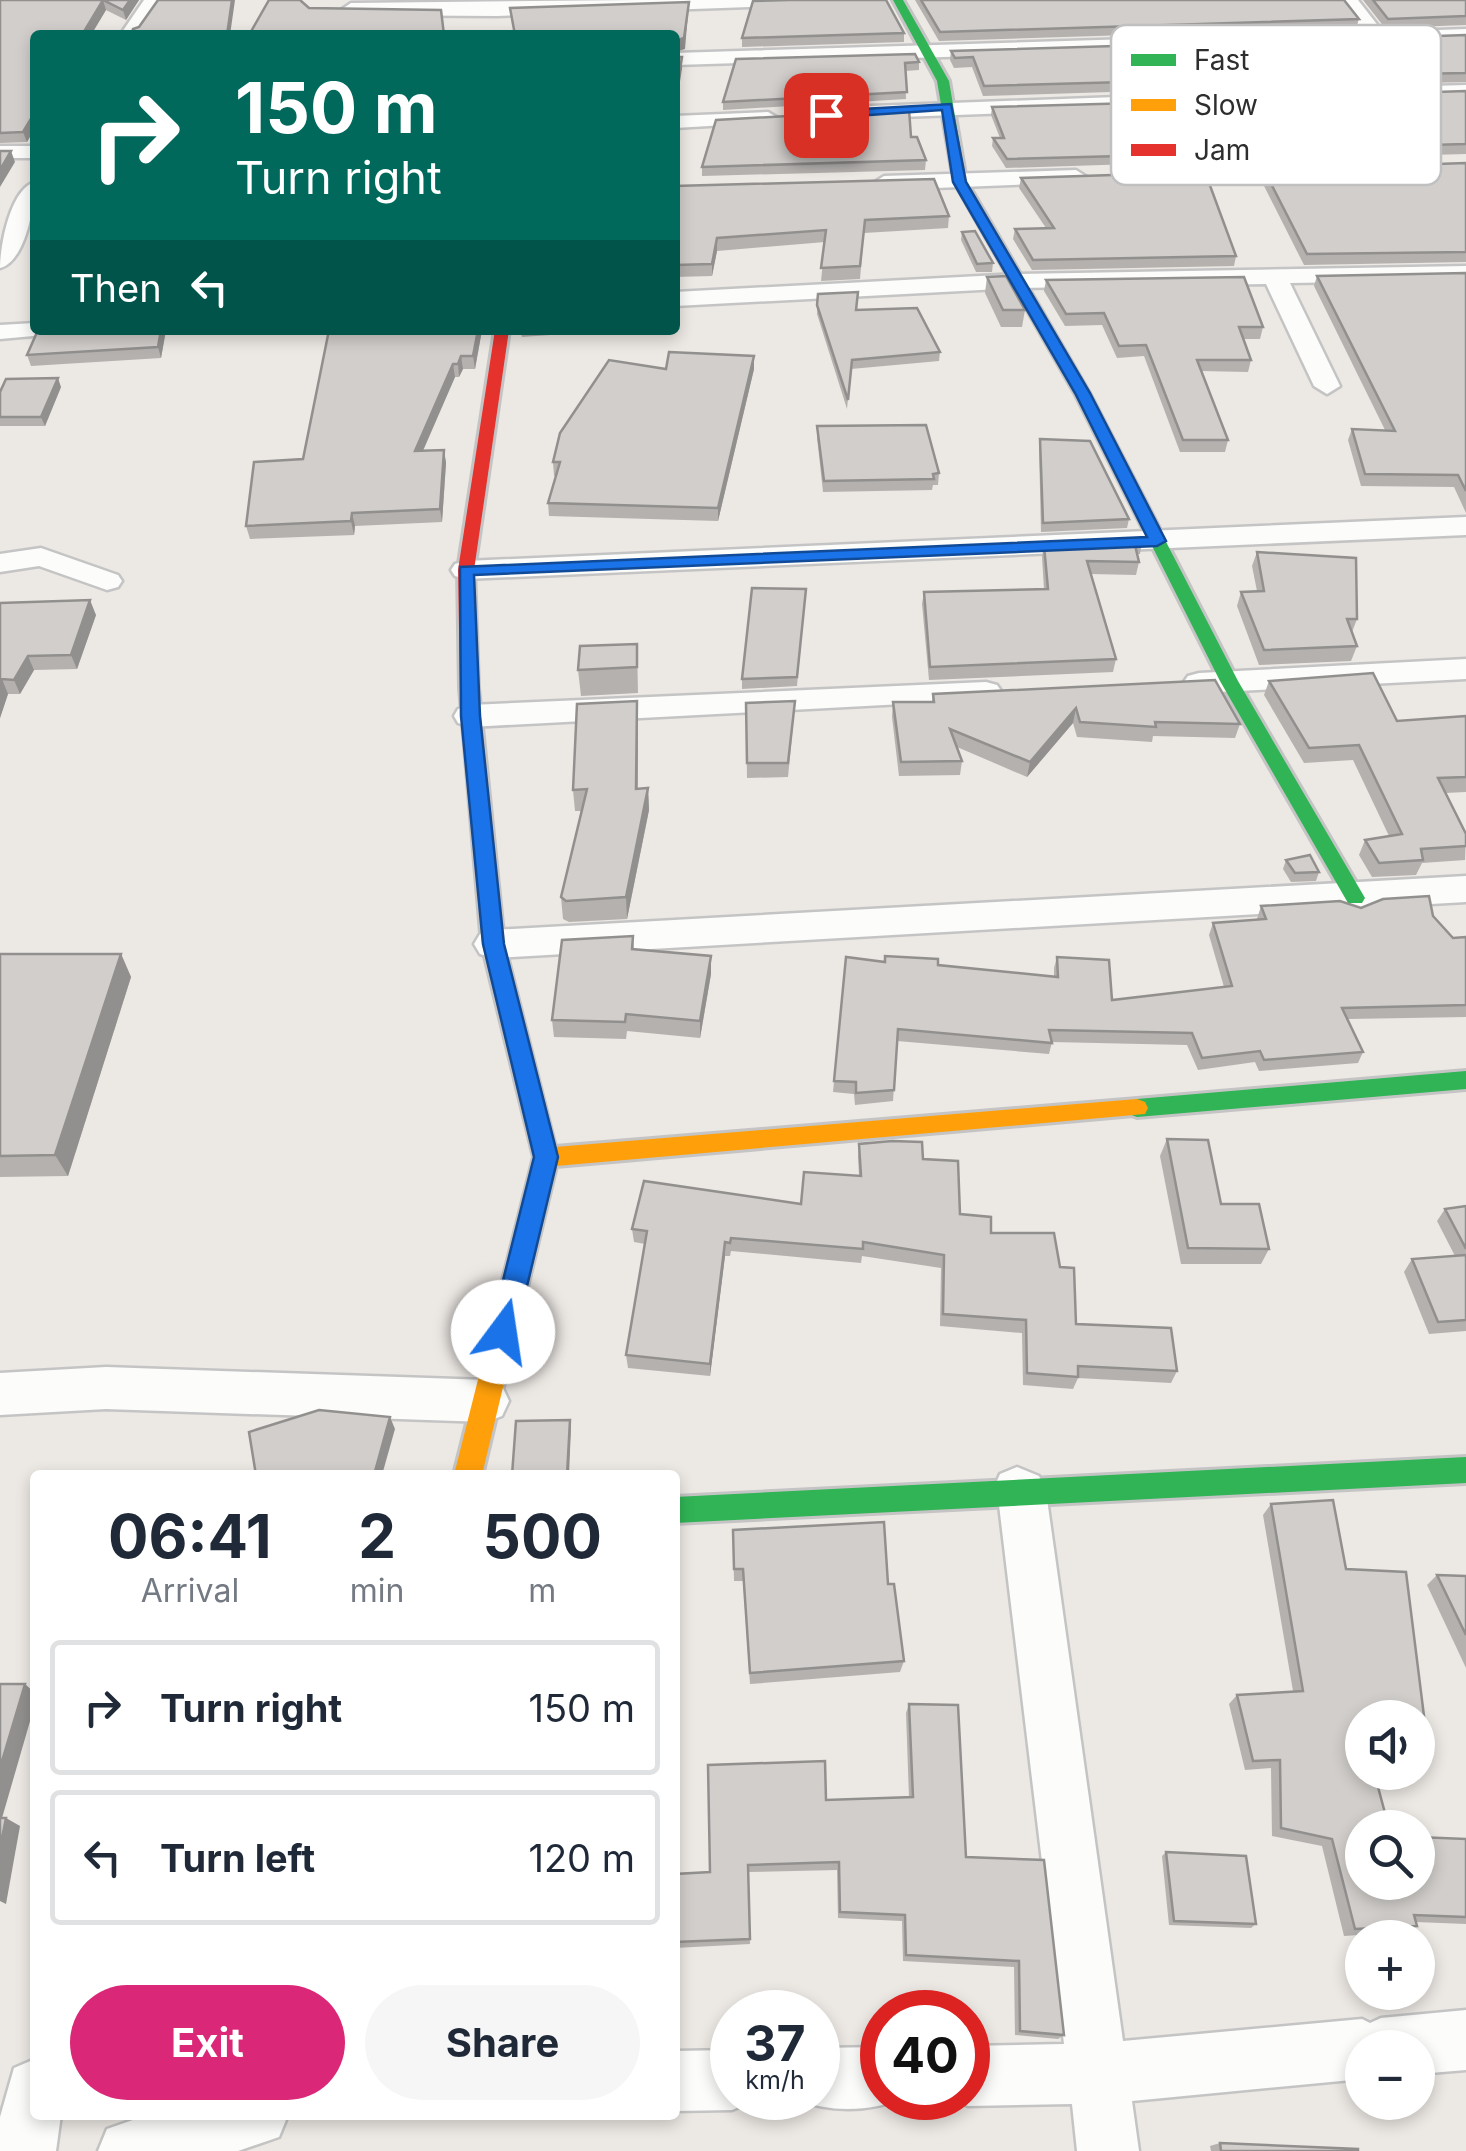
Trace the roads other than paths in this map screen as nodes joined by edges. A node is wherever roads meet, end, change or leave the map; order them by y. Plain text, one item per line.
1 (152, 0) edge
2 (807, 0) edge
3 (898, 0) edge
4 (1348, 0) edge
5 (520, 4) edge
6 (331, 9) edge
7 (1368, 25) edge
8 (133, 30) edge
9 (1466, 35) edge
10 (1441, 36) edge
11 (1111, 44) edge
12 (926, 50) junction
13 (680, 59) edge
14 (1442, 91) joint
15 (1466, 91) edge
16 (1111, 102) edge
17 (947, 106) junction
18 (826, 115) edge
19 (788, 116) edge
20 (1466, 116) edge
21 (680, 122) edge
22 (0, 152) edge
23 (30, 152) edge
24 (1095, 177) edge
25 (960, 182) junction
26 (865, 184) edge
27 (30, 210) edge
28 (24, 236) edge
29 (0, 261) edge
30 (1466, 273) edge
31 (1276, 276) junction
32 (1018, 281) junction
33 (680, 299) edge
34 (30, 330) edge
35 (0, 332) edge
36 (501, 335) edge
37 (1327, 386) dead end
38 (1466, 526) edge
39 (1157, 541) junction
40 (0, 563) edge
41 (466, 570) junction
42 (107, 581) dead end
43 (1466, 670) edge
44 (1229, 681) junction
45 (1169, 684) edge
46 (1010, 692) edge
47 (470, 716) junction
48 (1466, 889) edge
49 (1355, 898) junction
50 (494, 944) junction
51 (1466, 1080) edge
52 (546, 1157) junction
53 (0, 1394) edge
54 (486, 1401) junction
55 (469, 1470) edge
56 (1466, 1470) edge
57 (1020, 1492) junction
58 (680, 1510) edge
59 (1466, 2040) edge
60 (1435, 2043) edge
61 (1345, 2051) edge
62 (1096, 2074) junction
63 (990, 2076) edge
64 (710, 2080) edge
65 (680, 2081) edge
66 (30, 2120) edge
67 (239, 2120) edge
68 (25, 2151) edge
69 (129, 2151) edge
70 (1108, 2151) edge

1 - 8 street
2 - 5 street
3 - 12 street
4 - 7 street
5 - 6 street
9 - 10 street
11 - 12 street
12 - 13 street
12 - 17 street
14 - 15 street
14 - 20 street
16 - 17 street
17 - 18 street
17 - 25 street
19 - 21 street
22 - 23 street
24 - 25 street
25 - 26 street
25 - 32 street
27 - 28 street
28 - 29 street
30 - 31 street
31 - 32 street
31 - 37 street
32 - 33 street
32 - 39 street
34 - 35 street
36 - 41 street
38 - 39 street
39 - 41 street
39 - 44 street
40 - 42 street
41 - 47 street
43 - 44 street
44 - 45 street
44 - 49 street
46 - 47 street
47 - 50 street
48 - 49 street
49 - 50 street
50 - 52 street
51 - 52 street
52 - 54 street
53 - 54 street
54 - 55 street
56 - 57 street
57 - 58 street
57 - 62 street
59 - 60 street
61 - 62 street
62 - 63 street
62 - 70 street
64 - 65 street
66 - 68 street
67 - 69 street

